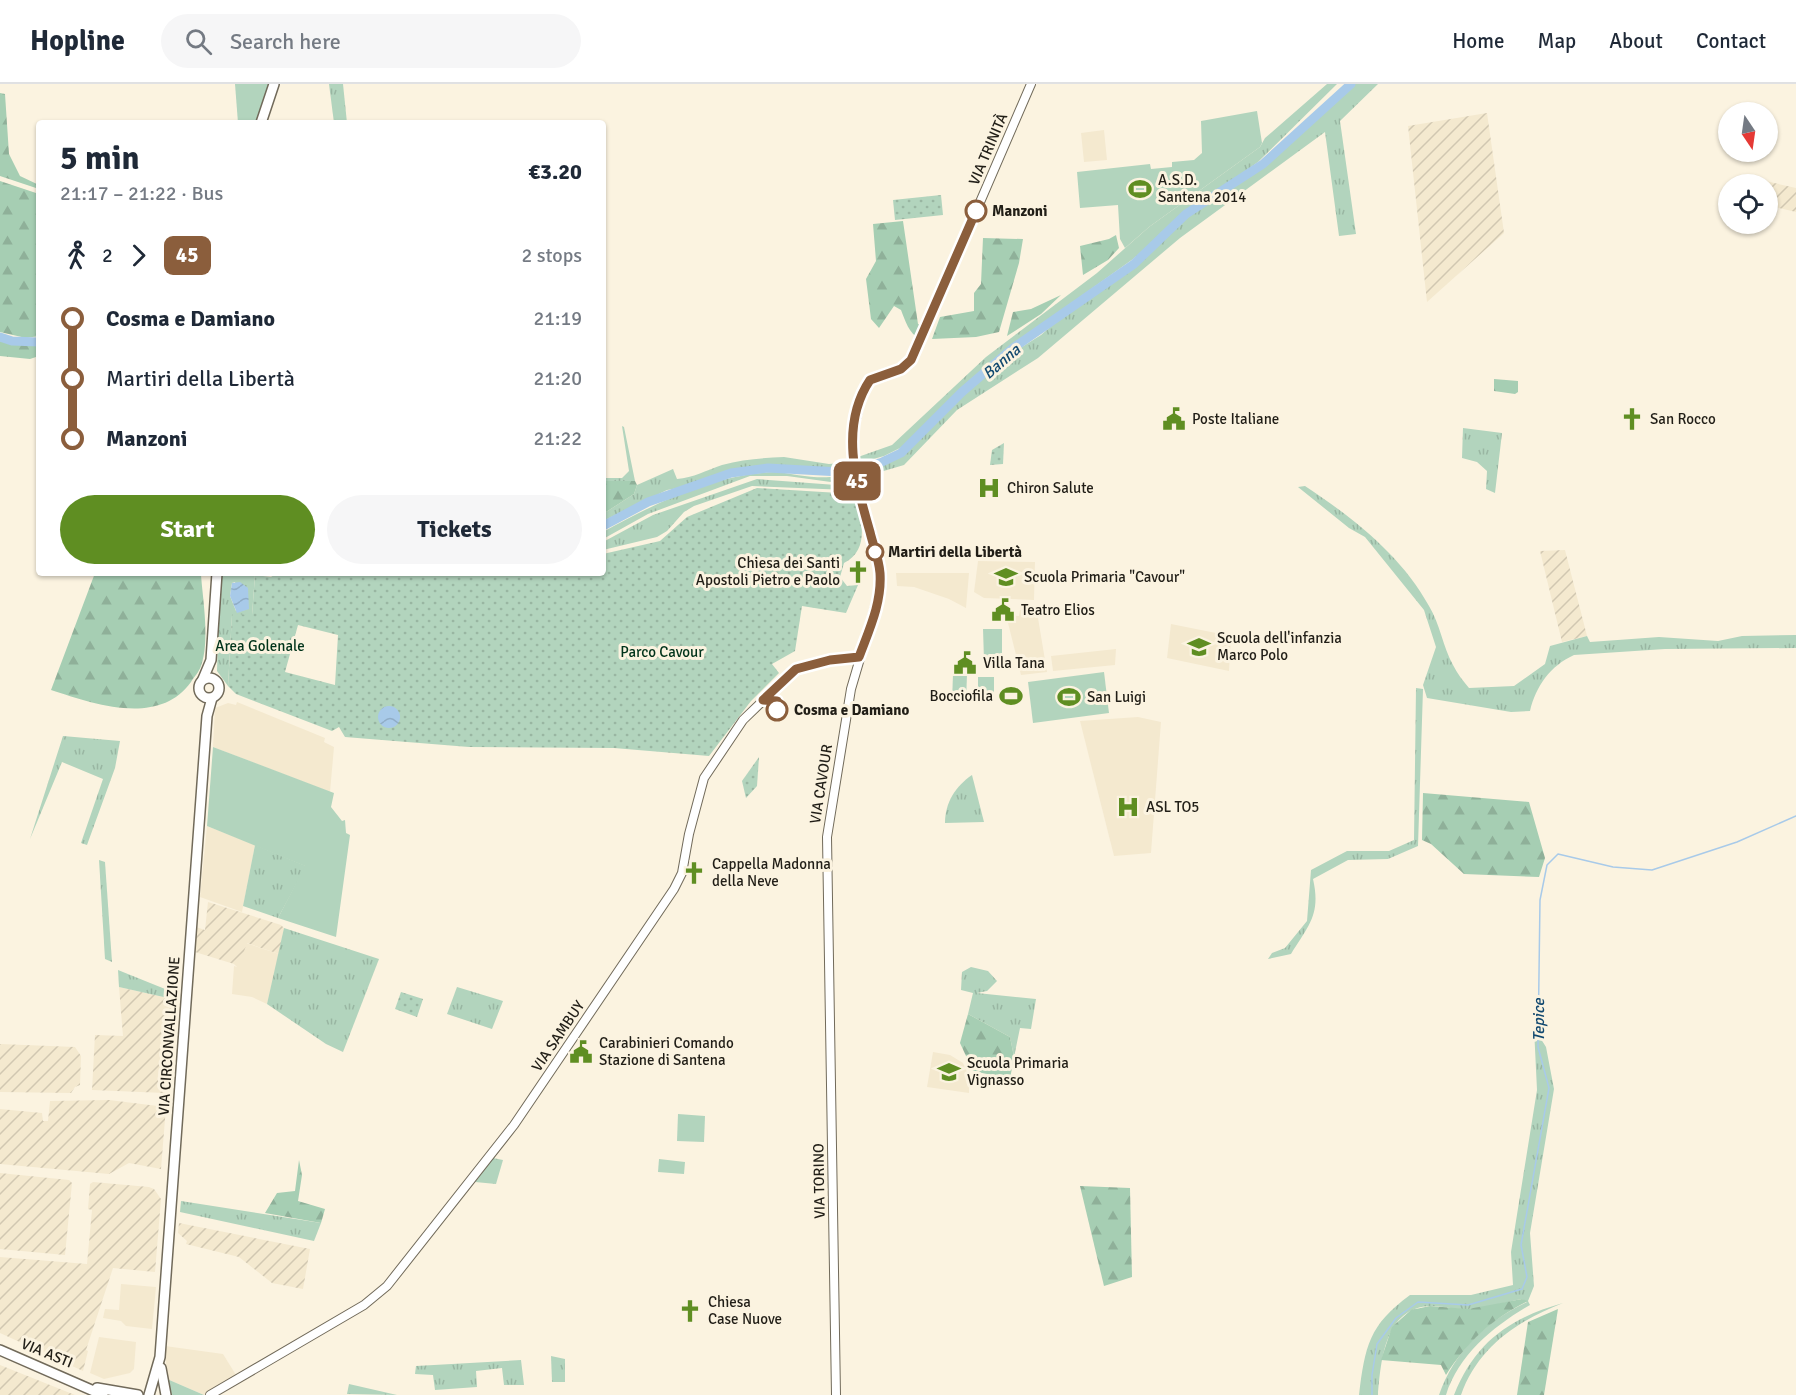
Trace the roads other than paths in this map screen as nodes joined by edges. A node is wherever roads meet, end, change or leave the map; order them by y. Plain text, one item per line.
1 (274, 84) edge
2 (1031, 84) edge
3 (262, 120) edge
4 (970, 225) joint
5 (217, 576) edge
6 (859, 657) junction
7 (211, 660) junction
8 (203, 679) junction
9 (215, 680) junction
10 (201, 695) junction
11 (212, 698) junction
12 (207, 716) junction
13 (829, 966) joint
14 (0, 1350) edge
15 (160, 1358) junction
16 (154, 1382) junction
17 (82, 1384) junction
18 (134, 1394) edge
19 (103, 1395) edge
20 (148, 1395) edge
21 (166, 1395) edge
22 (210, 1395) edge
23 (836, 1395) edge

1 - 3 main road
2 - 4 street, VIA TRINITÀ
4 - 6 street, VIA CAVOUR
5 - 7 main road
6 - 13 street, VIA CAVOUR
6 - 22 street, VIA SAMBUY
7 - 8 main road
7 - 9 main road
8 - 9 main road
8 - 10 main road
9 - 11 main road
10 - 11 main road
10 - 12 main road, VIA CIRCONVALLAZIONE
11 - 12 main road, VIA CIRCONVALLAZIONE
12 - 15 main road, VIA CIRCONVALLAZIONE
13 - 23 street, VIA TORINO
14 - 17 main road, VIA ASTI
15 - 16 main road, VIA CIRCONVALLAZIONE
15 - 21 main road, VIA CIRCONVALLAZIONE
16 - 18 main road
16 - 20 main road, VIA CIRCONVALLAZIONE
17 - 18 main road, VIA ASTI
17 - 19 main road, VIA ASTI

